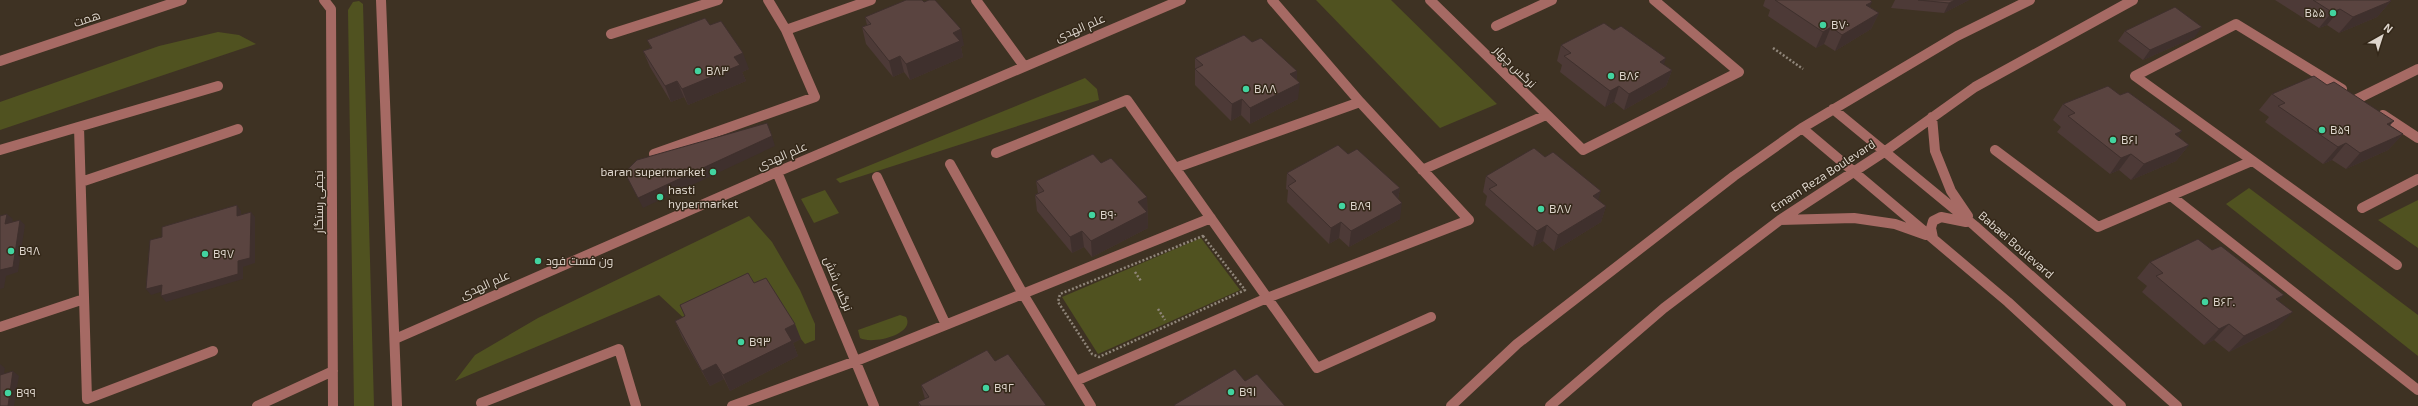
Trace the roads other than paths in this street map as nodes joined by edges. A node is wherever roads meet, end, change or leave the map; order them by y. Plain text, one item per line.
1 (182, 0) edge
2 (324, 0) edge
3 (381, 0) edge
4 (718, 0) edge
5 (768, 0) edge
6 (871, 0) edge
7 (976, 0) edge
8 (1182, 0) edge
9 (1272, 0) edge
10 (1430, 0) edge
11 (1552, 0) edge
12 (1654, 0) edge
13 (2030, 0) edge
14 (2133, 0) edge
15 (1496, 26) dead end
16 (786, 30) junction
17 (611, 34) dead end
18 (0, 62) edge
19 (1024, 66) junction
20 (2418, 69) edge
21 (218, 86) dead end
22 (2357, 99) junction
23 (1360, 102) junction
24 (1833, 109) junction
25 (1546, 115) junction
26 (1932, 117) junction
27 (79, 127) junction
28 (1802, 128) junction
29 (238, 129) dead end
30 (2418, 138) edge
31 (0, 150) edge
32 (1995, 150) dead end
33 (1884, 152) junction
34 (996, 153) dead end
35 (654, 154) edge
36 (2252, 161) junction
37 (950, 164) dead end
38 (1175, 168) junction
39 (1422, 170) junction
40 (1852, 170) junction
41 (777, 172) junction
42 (877, 177) dead end
43 (2418, 179) edge
44 (81, 182) junction
45 (2171, 196) junction
46 (2362, 208) dead end
47 (1211, 218) junction
48 (1780, 220) junction
49 (1975, 226) junction
50 (1933, 238) junction
51 (2397, 265) dead end
52 (1022, 294) junction
53 (1267, 298) junction
54 (84, 299) junction
55 (1431, 317) dead end
56 (946, 325) junction
57 (0, 327) edge
58 (395, 339) junction
59 (213, 351) dead end
60 (856, 361) junction
61 (333, 371) junction
62 (1076, 381) junction
63 (2418, 390) edge
64 (481, 403) dead end
65 (257, 406) edge
66 (333, 406) edge
67 (397, 406) edge
68 (636, 406) edge
69 (732, 406) edge
70 (874, 406) edge
71 (1091, 406) edge
72 (1451, 406) edge
73 (1550, 406) edge
74 (2121, 406) edge
75 (2176, 406) edge

1 - 18 street, همت
2 - 61 street, نجفی رستگار
3 - 58 street
4 - 17 street
5 - 16 street
6 - 16 street
7 - 19 street
8 - 19 street, علم الهدی
9 - 23 street
10 - 25 street, نرگس چهار
11 - 15 street
12 - 25 street, نرگس چهار
13 - 24 street
14 - 26 street, Emam Reza Boulevard
16 - 35 street
19 - 41 street, علم الهدی
20 - 22 street
21 - 27 street
22 - 30 street
22 - 36 street
23 - 38 street
23 - 39 street
24 - 28 street
24 - 33 street, Babaei Boulevard
25 - 39 street
26 - 33 street, Emam Reza Boulevard
26 - 49 street
27 - 31 street
27 - 44 street
28 - 40 street
28 - 72 street
29 - 44 street
32 - 45 street
33 - 40 street, Emam Reza Boulevard
33 - 49 street, Babaei Boulevard
34 - 38 street
36 - 45 street
36 - 51 street
37 - 52 street
38 - 47 street
39 - 53 street
40 - 48 street, Emam Reza Boulevard
40 - 50 street
41 - 58 street, علم الهدی
41 - 60 street, نرگس شش
42 - 56 street
43 - 46 street
44 - 54 street
45 - 63 street
47 - 52 street
47 - 53 street
48 - 50 street
48 - 73 street, Emam Reza Boulevard
49 - 50 street
49 - 75 street, Babaei Boulevard
50 - 74 street
52 - 56 street
52 - 62 street
53 - 55 street
53 - 62 street
54 - 57 street
54 - 59 street
56 - 60 street
58 - 67 street
60 - 69 street
60 - 70 street, نرگس شش
61 - 65 street
61 - 66 street, نجفی رستگار
62 - 71 street
64 - 68 street

